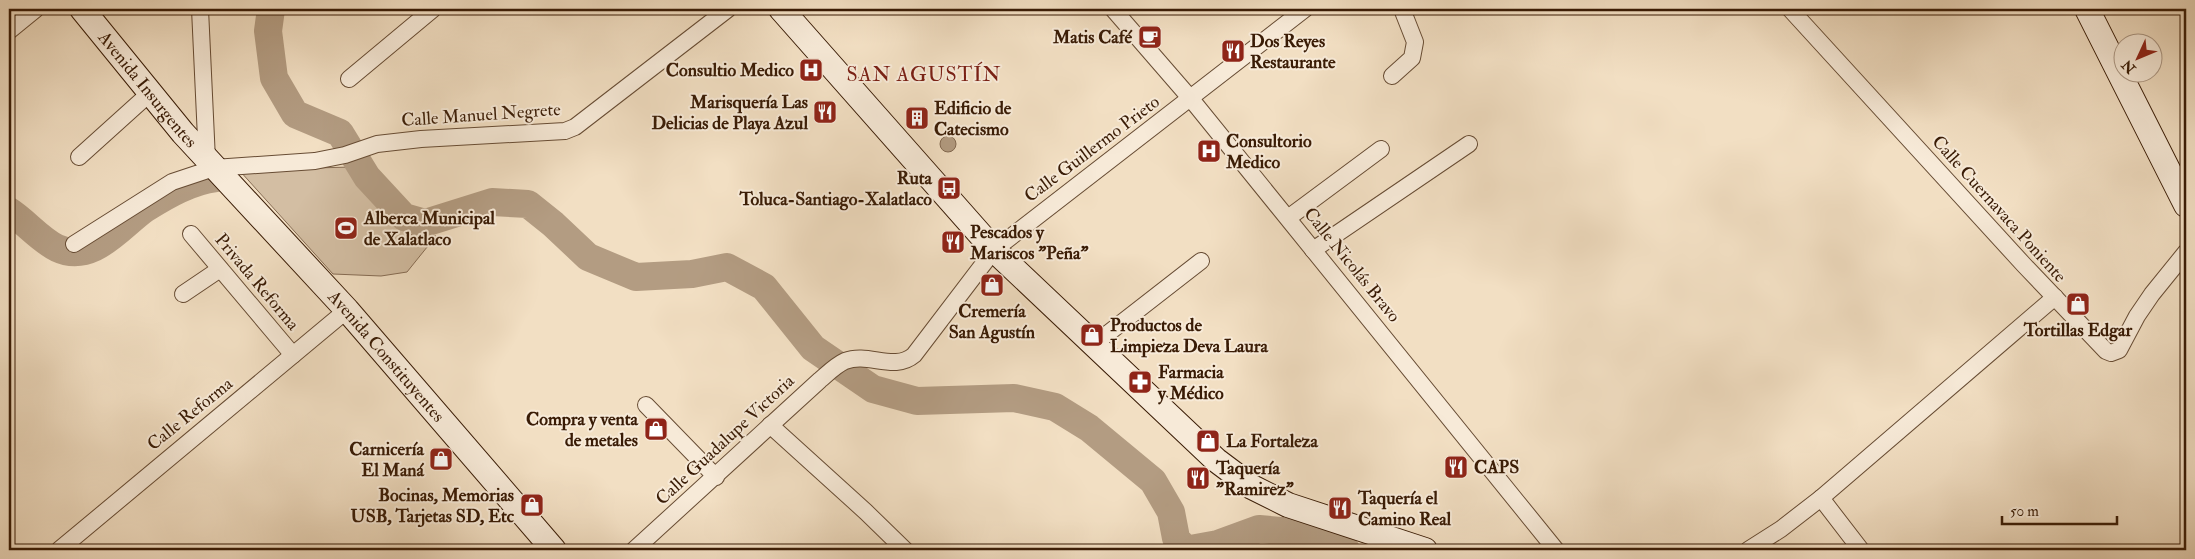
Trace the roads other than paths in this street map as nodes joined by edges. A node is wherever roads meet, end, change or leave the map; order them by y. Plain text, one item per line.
1 (36, 9) edge
2 (82, 9) edge
3 (200, 9) edge
4 (433, 9) edge
5 (728, 9) edge
6 (780, 9) edge
7 (1113, 9) edge
8 (1305, 9) edge
9 (1402, 9) edge
10 (1790, 9) edge
11 (2087, 9) edge
12 (9, 31) edge
13 (1392, 76) dead end
14 (348, 79) dead end
15 (150, 93) junction
16 (1191, 99) junction
17 (1469, 144) dead end
18 (1381, 148) dead end
19 (79, 157) dead end
20 (210, 164) junction
21 (2186, 205) edge
22 (1288, 218) junction
23 (191, 234) dead end
24 (74, 244) dead end
25 (994, 250) junction
26 (1313, 250) junction
27 (2186, 252) edge
28 (1201, 261) dead end
29 (220, 269) junction
30 (183, 294) dead end
31 (2055, 297) junction
32 (347, 310) junction
33 (1093, 345) junction
34 (293, 355) junction
35 (845, 361) joint
36 (646, 406) dead end
37 (770, 425) junction
38 (716, 476) junction
39 (1821, 498) junction
40 (59, 550) edge
41 (554, 550) edge
42 (634, 550) edge
43 (905, 550) edge
44 (1425, 550) edge
45 (1556, 550) edge
46 (1748, 550) edge
47 (1861, 550) edge

1 - 12 street
2 - 15 main road, Avenida Insurgentes
3 - 20 street
4 - 14 street
5 - 20 street, Calle Manuel Negrete
6 - 25 main road
7 - 16 street, Calle Nicolás Bravo
8 - 16 street, Calle Guillermo Prieto
9 - 13 street
10 - 31 street, Calle Cuernavaca Poniente
11 - 21 main road
15 - 19 street
15 - 20 main road, Avenida Insurgentes
16 - 22 street, Calle Nicolás Bravo
16 - 25 street, Calle Guillermo Prieto
17 - 26 street
18 - 22 street
20 - 24 street
20 - 32 main road, Avenida Constituyentes
22 - 26 street, Calle Nicolás Bravo
23 - 29 street, Privada Reforma
25 - 33 main road
25 - 35 street, Calle Guillermo Prieto
26 - 45 street, Calle Nicolás Bravo
27 - 31 street
28 - 33 street
29 - 30 street
29 - 34 street, Privada Reforma
31 - 39 street, Calle Cuernavaca Poniente
32 - 34 street, Calle Reforma
32 - 41 main road, Avenida Constituyentes
33 - 44 main road
34 - 40 street, Calle Reforma
35 - 37 street, Calle Guadalupe Victoria
36 - 38 street
37 - 38 street, Calle Guadalupe Victoria
37 - 43 street
38 - 42 street, Calle Guadalupe Victoria
39 - 46 street, Calle Cuernavaca Poniente
39 - 47 street

